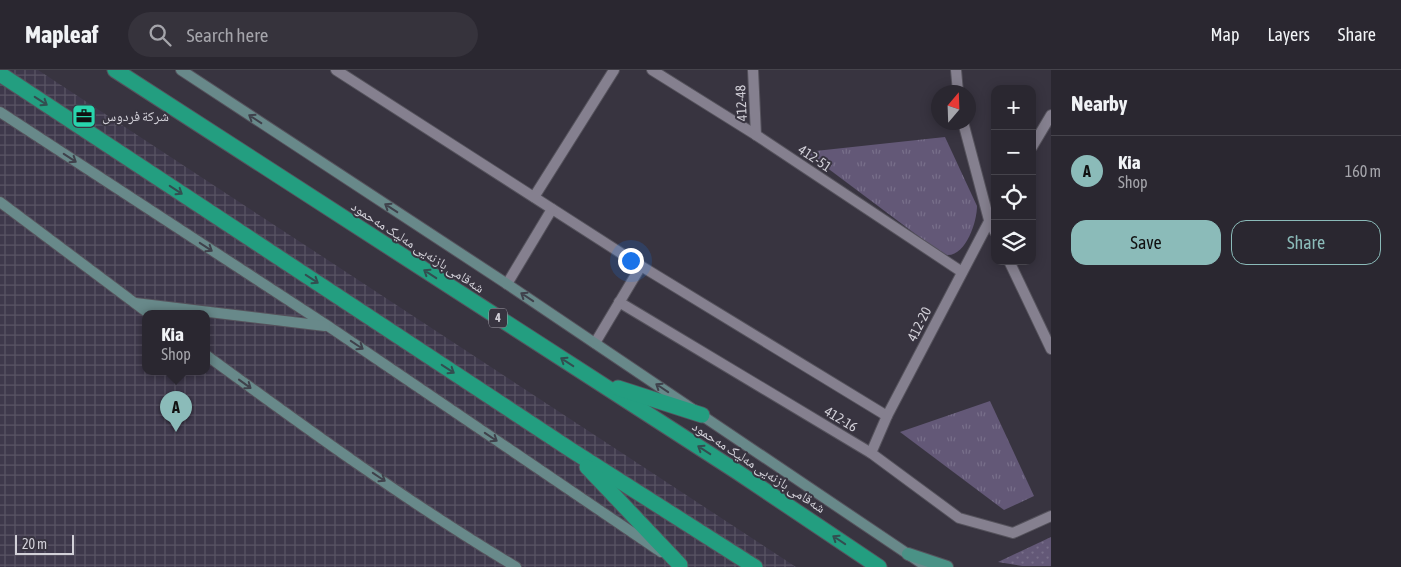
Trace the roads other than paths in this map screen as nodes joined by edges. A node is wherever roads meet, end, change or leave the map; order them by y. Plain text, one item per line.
1 (115, 70) edge
2 (181, 70) edge
3 (336, 70) edge
4 (614, 70) edge
5 (652, 70) edge
6 (753, 70) edge
7 (956, 70) edge
8 (0, 74) edge
9 (957, 85) edge
10 (0, 112) edge
11 (1051, 115) edge
12 (965, 130) edge
13 (756, 135) junction
14 (1036, 139) edge
15 (534, 197) junction
16 (0, 202) edge
17 (552, 209) junction
18 (991, 217) edge
19 (989, 220) junction
20 (991, 224) edge
21 (1011, 265) edge
22 (641, 266) junction
23 (962, 272) junction
24 (507, 284) junction
25 (619, 302) junction
26 (135, 303) junction
27 (144, 310) edge
28 (194, 310) edge
29 (210, 312) edge
30 (328, 326) junction
31 (595, 343) junction
32 (1051, 349) edge
33 (210, 358) edge
34 (597, 382) junction
35 (702, 415) junction
36 (887, 416) junction
37 (571, 450) junction
38 (871, 453) junction
39 (1051, 516) edge
40 (908, 554) junction
41 (682, 566) edge
42 (516, 567) edge
43 (755, 567) edge
44 (879, 567) edge
45 (927, 567) edge
46 (947, 567) edge

34 -> 1 highway, شەقامی بازنەیی مەلیک مەحمود / 4
24 -> 2 main road
3 - 15 street
4 - 15 street
5 - 13 street, 412-51
6 - 13 street, 412-48
7 - 9 street
8 -> 37 highway
10 -> 30 main road
11 - 14 street
12 - 19 street
13 - 23 street, 412-51
15 - 17 street
16 - 26 main road
17 - 22 street
17 - 24 street
18 - 19 street, 412-20
19 - 20 street
19 - 23 street, 412-20
21 - 32 street
22 - 25 street
22 - 36 street
23 - 36 street, 412-20
31 -> 24 main road
25 - 31 street
25 - 38 street, 412-16
26 - 27 main road
26 - 28 main road
29 - 30 main road
30 -> 41 main road
35 -> 31 main road
33 -> 42 main road
34 - 35 highway
44 -> 34 highway, شەقامی بازنەیی مەلیک مەحمود / 4
35 - 40 main road
36 - 38 street, 412-20
37 - 41 highway
37 - 43 highway
38 - 39 street, 412-16
40 - 45 main road
40 - 46 main road

